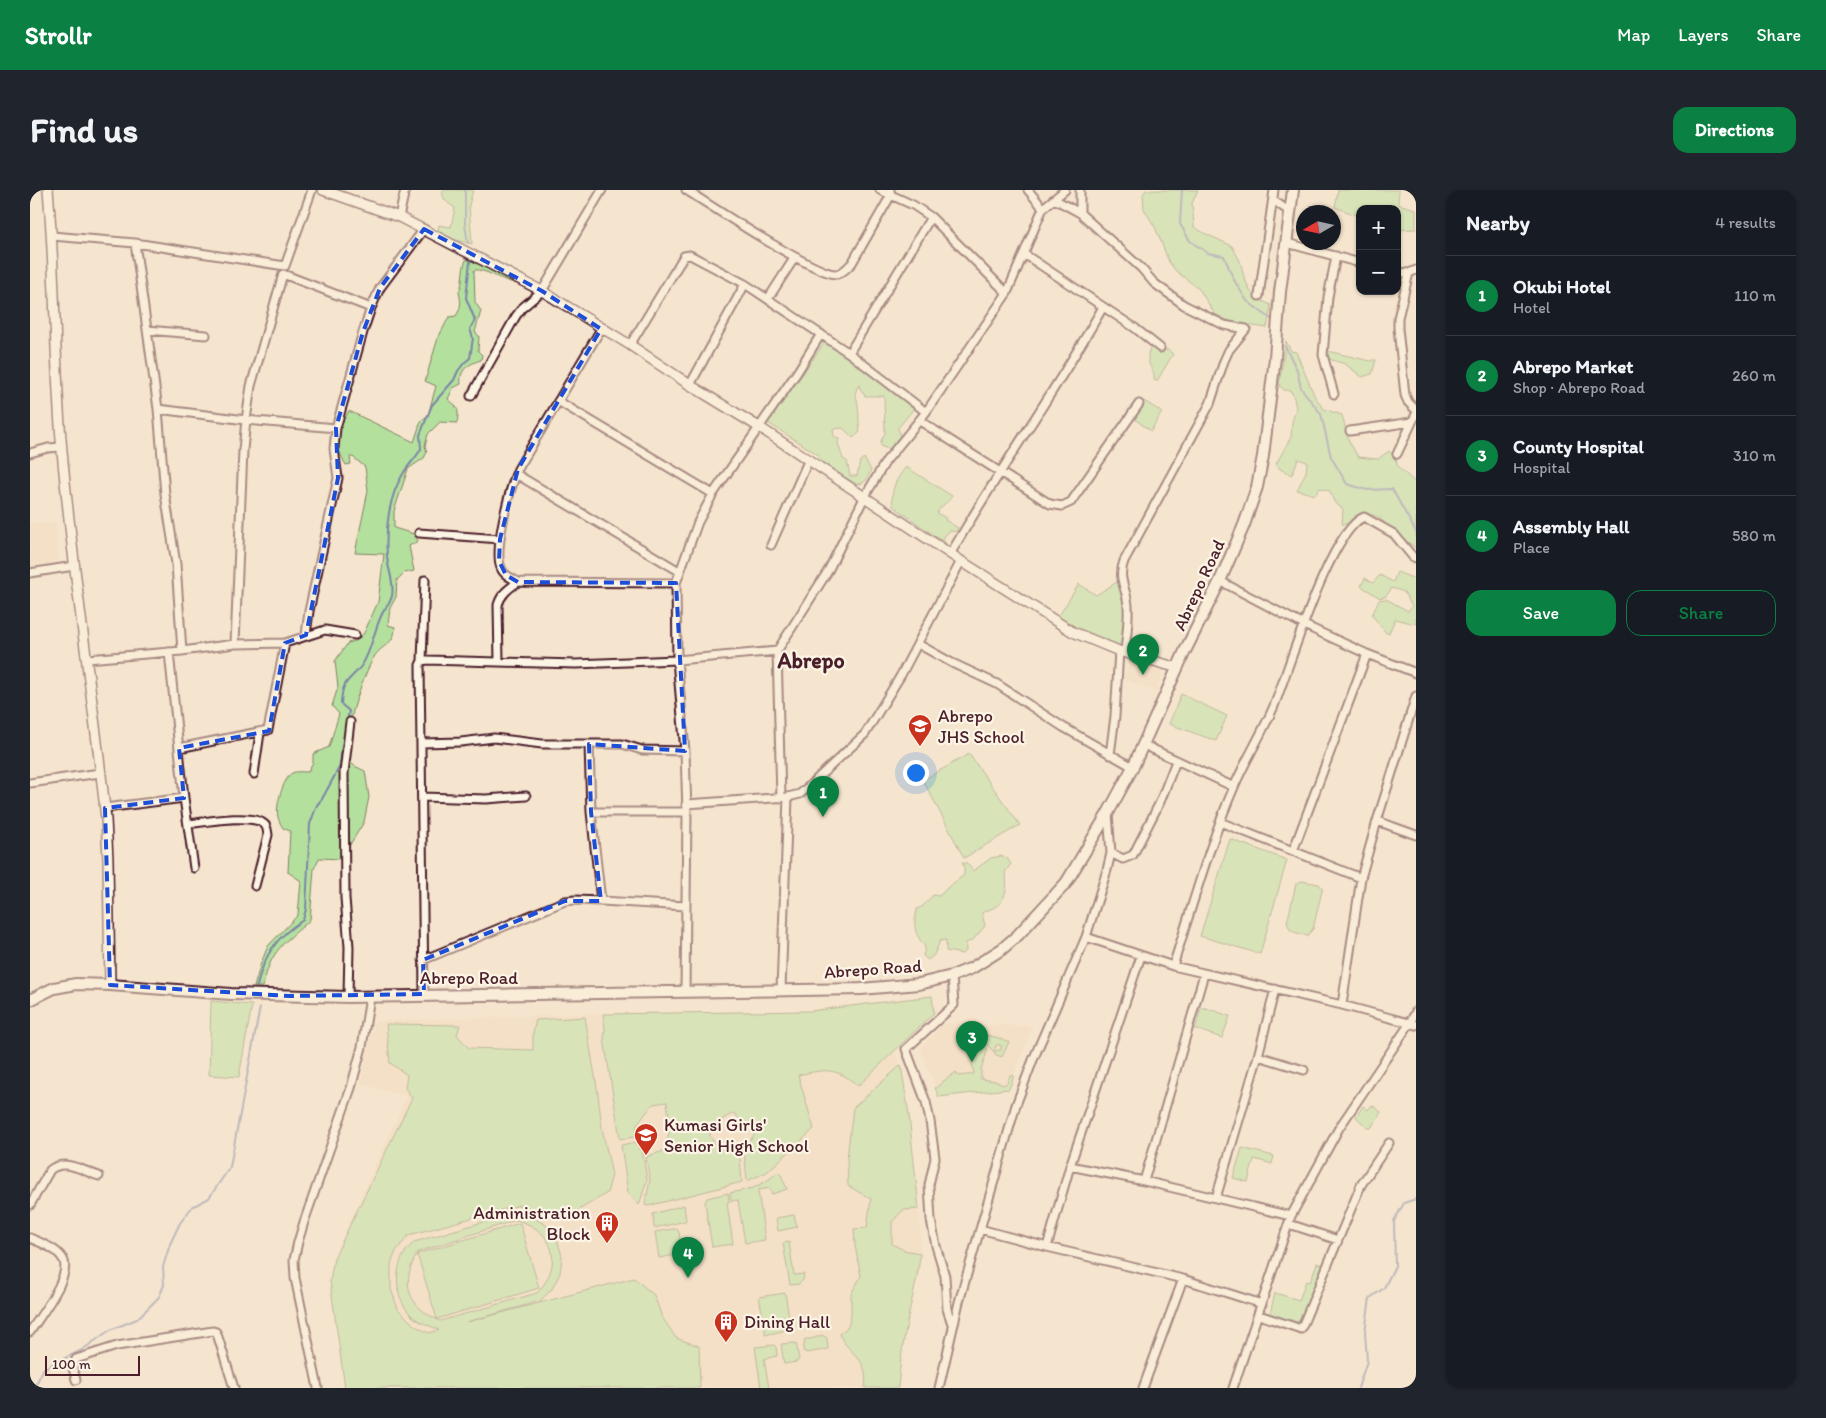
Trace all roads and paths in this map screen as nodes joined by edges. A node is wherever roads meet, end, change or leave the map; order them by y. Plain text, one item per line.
1 (48, 190) edge
2 (312, 190) edge
3 (323, 190) edge
4 (405, 190) edge
5 (602, 190) edge
6 (686, 190) edge
7 (880, 190) edge
8 (1028, 190) edge
9 (1065, 190) edge
10 (1080, 190) edge
11 (1274, 190) edge
12 (1292, 190) edge
13 (891, 192) edge
14 (1054, 199) junction
15 (1273, 200) junction
16 (1043, 208) junction
17 (1290, 212) junction
18 (1080, 213) junction
19 (399, 217) junction
20 (931, 217) junction
21 (424, 229) junction
22 (52, 236) junction
23 (135, 243) junction
24 (1287, 243) junction
25 (1024, 254) junction
26 (1336, 256) junction
27 (795, 257) junction
28 (1356, 261) edge
29 (285, 266) junction
30 (1413, 272) edge
31 (283, 274) junction
32 (745, 284) junction
33 (542, 291) junction
34 (1007, 293) junction
35 (1259, 296) dead end
36 (768, 299) junction
37 (1103, 307) junction
38 (371, 308) junction
39 (601, 328) junction
40 (147, 330) junction
41 (821, 334) junction
42 (206, 335) dead end
43 (630, 345) junction
44 (1160, 348) dead end
45 (849, 353) junction
46 (690, 385) junction
47 (1334, 394) dead end
48 (471, 396) dead end
49 (558, 401) junction
50 (1139, 404) dead end
51 (158, 410) junction
52 (1416, 410) edge
53 (926, 412) junction
54 (1416, 414) edge
55 (246, 420) junction
56 (920, 421) junction
57 (1412, 422) junction
58 (760, 427) junction
59 (336, 428) junction
60 (1350, 431) dead end
61 (61, 447) junction
62 (30, 453) edge
63 (1397, 454) dead end
64 (809, 459) junction
65 (999, 473) junction
66 (516, 474) junction
67 (713, 494) junction
68 (865, 496) junction
69 (419, 533) dead end
70 (500, 539) junction
71 (771, 545) dead end
72 (952, 553) junction
73 (1416, 558) edge
74 (961, 561) junction
75 (74, 566) junction
76 (679, 571) junction
77 (30, 573) edge
78 (425, 580) dead end
79 (1220, 581) junction
80 (518, 582) junction
81 (676, 583) junction
82 (1304, 625) junction
83 (355, 635) dead end
84 (306, 636) junction
85 (286, 643) junction
86 (235, 644) junction
87 (918, 644) junction
88 (182, 651) junction
89 (776, 651) junction
90 (169, 652) junction
91 (1122, 652) junction
92 (1367, 654) junction
93 (87, 659) junction
94 (678, 660) junction
95 (422, 661) junction
96 (499, 662) junction
97 (1178, 668) junction
98 (1416, 673) edge
99 (1416, 696) edge
100 (350, 722) dead end
101 (260, 733) junction
102 (421, 743) junction
103 (589, 744) junction
104 (1144, 745) junction
105 (179, 748) junction
106 (684, 751) junction
107 (1110, 755) junction
108 (1176, 761) junction
109 (1133, 767) junction
110 (100, 773) junction
111 (254, 774) dead end
112 (30, 782) edge
113 (1234, 786) junction
114 (526, 796) dead end
115 (422, 797) junction
116 (785, 797) junction
117 (184, 798) junction
118 (686, 804) junction
119 (105, 808) junction
120 (591, 812) junction
121 (687, 812) junction
122 (1108, 813) junction
123 (1376, 821) junction
124 (1220, 822) junction
125 (188, 824) junction
126 (1416, 835) edge
127 (1292, 851) junction
128 (1111, 853) junction
129 (194, 868) dead end
130 (1361, 878) junction
131 (255, 886) dead end
132 (601, 901) junction
133 (686, 906) junction
134 (1086, 937) junction
135 (1141, 956) junction
136 (423, 960) junction
137 (1173, 966) junction
138 (1204, 974) junction
139 (952, 976) junction
140 (110, 985) junction
141 (1275, 989) junction
142 (781, 990) junction
143 (685, 992) junction
144 (424, 994) junction
145 (370, 996) junction
146 (348, 997) junction
147 (30, 1000) edge
148 (1342, 1005) junction
149 (1416, 1011) edge
150 (1413, 1024) edge
151 (1258, 1056) junction
152 (1304, 1070) dead end
153 (1389, 1143) dead end
154 (1070, 1166) junction
155 (99, 1176) dead end
156 (1144, 1181) junction
157 (1216, 1198) junction
158 (30, 1205) edge
159 (1292, 1216) junction
160 (1289, 1224) junction
161 (980, 1229) junction
162 (30, 1238) edge
163 (1338, 1240) junction
164 (1047, 1248) junction
165 (1183, 1278) junction
166 (1262, 1304) junction
167 (1259, 1315) junction
168 (953, 1328) junction
169 (30, 1332) edge
170 (76, 1380) dead end
171 (234, 1388) edge
172 (318, 1388) edge
173 (939, 1388) edge
174 (1143, 1388) edge
175 (1233, 1388) edge

1 - 22 street
2 - 29 street
3 - 19 street
4 - 19 street
5 - 33 street
6 - 27 street
7 - 13 street
8 - 16 street
9 - 14 street
10 - 18 street
11 - 15 street
12 - 17 main road, Abrepo Road
13 - 20 street
13 - 27 street
14 - 16 street
14 - 18 street
15 - 17 street
15 - 35 street
16 - 25 street
17 - 24 main road, Abrepo Road
18 - 91 street
19 - 21 street
20 - 34 street
20 - 45 street
21 - 33 street
21 - 38 street
22 - 23 street
22 - 61 street
23 - 29 street
23 - 40 street
24 - 26 street
24 - 79 main road, Abrepo Road
25 - 34 street
25 - 37 street
26 - 28 street
26 - 47 street
27 - 36 street
29 - 31 street
30 - 52 street
31 - 38 street
31 - 55 street
32 - 36 street
32 - 43 street
32 - 46 street
33 - 39 street
33 - 48 street
34 - 53 street
36 - 41 street
37 - 44 street
37 - 65 street
38 - 59 street
39 - 43 street
39 - 49 street
40 - 42 street
40 - 51 street
41 - 45 street
41 - 58 street
43 - 46 street
45 - 53 street
46 - 58 street
49 - 66 street
49 - 67 street
50 - 65 street
51 - 55 street
51 - 88 street
53 - 56 street
54 - 57 street
55 - 59 street
55 - 86 street
56 - 65 street
56 - 68 street
57 - 60 street
57 - 63 street
58 - 64 street
58 - 67 street
59 - 84 street
61 - 62 street
61 - 75 street
64 - 68 street
64 - 71 street
65 - 72 street
66 - 70 street
66 - 76 street
67 - 76 street
68 - 72 street
68 - 89 street
69 - 70 street
70 - 80 street
72 - 74 street
73 - 82 street
74 - 87 street
74 - 91 street
75 - 77 street
75 - 93 street
76 - 81 street
78 - 95 street
79 - 82 street
79 - 97 main road, Abrepo Road
80 - 81 street
80 - 96 street
81 - 94 street
82 - 92 street
82 - 113 street
83 - 84 street
84 - 85 street
85 - 86 street
85 - 101 street
86 - 88 street
87 - 107 street
87 - 116 street
88 - 90 street
89 - 94 street
89 - 116 street
90 - 93 street
90 - 105 street
91 - 97 street
91 - 107 street
92 - 98 street
92 - 127 street
93 - 110 street
94 - 96 street
94 - 106 street
95 - 96 street
95 - 102 street
97 - 104 main road, Abrepo Road
99 - 123 street
100 - 146 street
101 - 105 street
101 - 111 street
102 - 103 street
102 - 115 street
103 - 106 street
103 - 120 street
104 - 108 street
104 - 109 main road, Abrepo Road
105 - 117 street
106 - 118 street
107 - 109 street
108 - 113 street
108 - 128 street
109 - 122 main road, Abrepo Road
110 - 112 street
110 - 119 street
113 - 124 street
114 - 115 street
115 - 136 street
116 - 118 street
116 - 142 street
117 - 119 street
117 - 125 street
118 - 121 street
119 - 140 street
120 - 121 street
120 - 132 street
121 - 133 street
122 - 128 street
122 - 139 main road, Abrepo Road
123 - 126 street
123 - 130 street
124 - 127 street
124 - 137 street
125 - 129 street
125 - 131 street
127 - 130 street
128 - 134 street
130 - 148 street
132 - 133 street
132 - 136 street
133 - 143 street
134 - 135 street
134 - 161 street
135 - 137 street
135 - 154 street
136 - 144 street
137 - 138 street
138 - 141 street
138 - 156 street
139 - 142 main road, Abrepo Road
139 - 168 street
140 - 146 main road, Abrepo Road
140 - 147 main road, Abrepo Road
141 - 148 street
141 - 151 street
142 - 143 main road, Abrepo Road
143 - 144 main road, Abrepo Road
144 - 145 main road, Abrepo Road
145 - 146 main road, Abrepo Road
145 - 172 street
148 - 150 street
149 - 150 street
150 - 159 street
151 - 152 street
151 - 157 street
153 - 163 street
154 - 156 street
154 - 164 street
155 - 158 street
156 - 157 street
157 - 159 street
159 - 160 street
160 - 163 street
160 - 166 street
161 - 164 street
161 - 168 street
162 - 169 street
163 - 167 street
164 - 165 street
165 - 166 street
165 - 174 street
166 - 167 street
167 - 175 street
168 - 173 street
170 - 171 street

